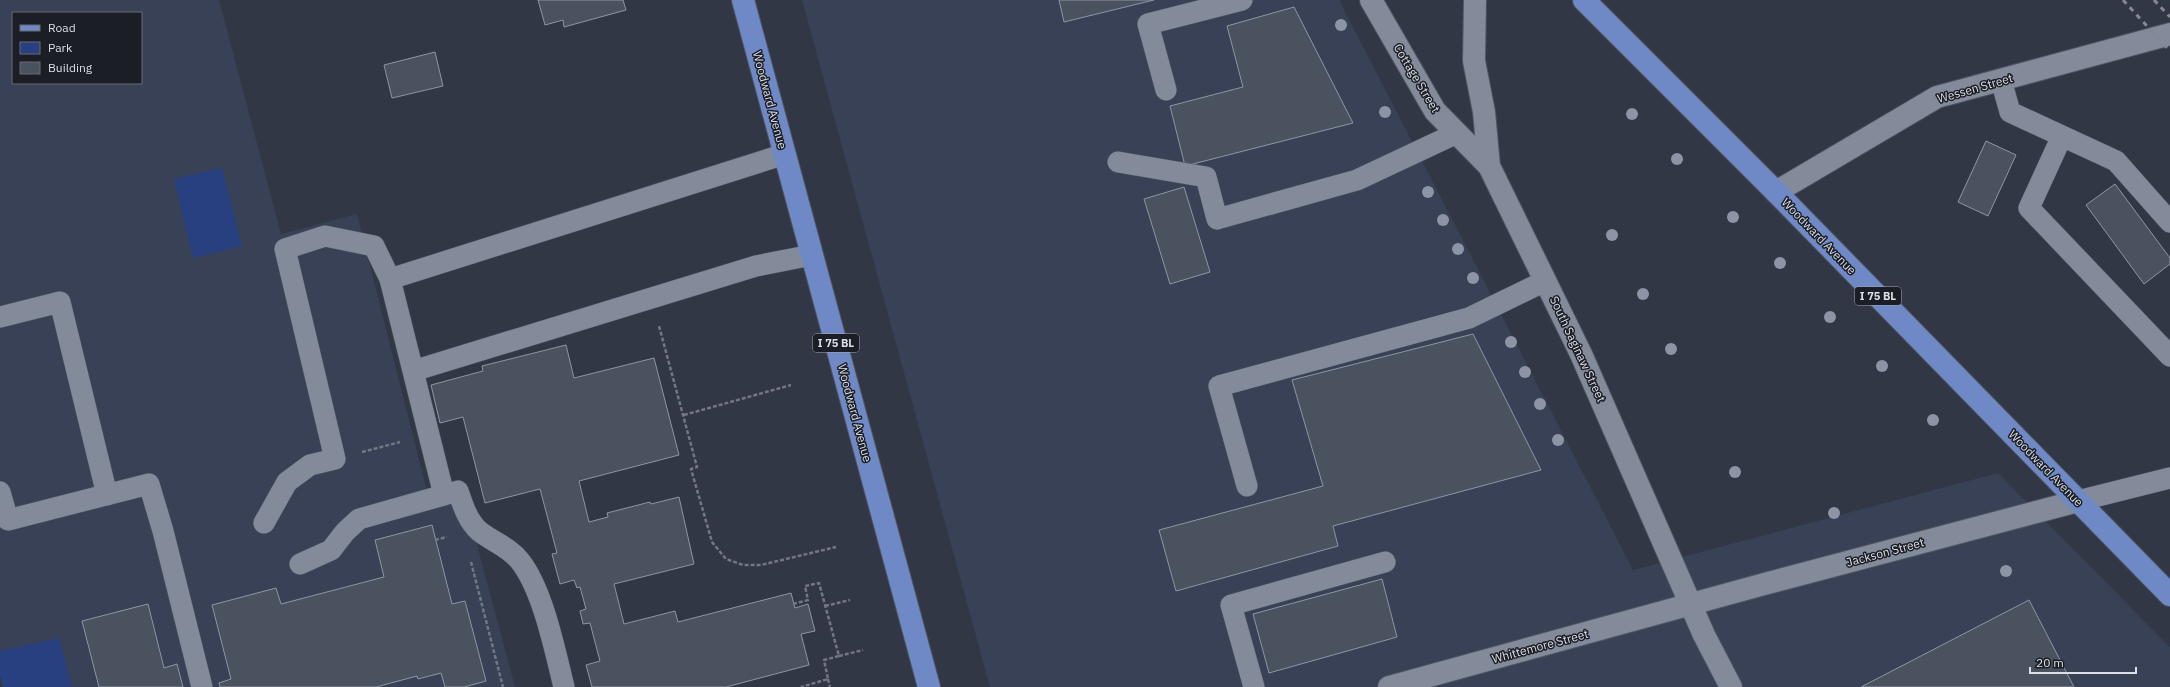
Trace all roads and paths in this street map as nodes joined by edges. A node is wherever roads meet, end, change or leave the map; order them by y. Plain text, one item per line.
1 (743, 0) edge
2 (1242, 0) edge
3 (1371, 0) edge
4 (1474, 0) edge
5 (1584, 0) edge
6 (2170, 34) edge
7 (2001, 80) junction
8 (1166, 90) dead end
9 (1457, 133) junction
10 (2062, 136) junction
11 (785, 154) junction
12 (1118, 162) dead end
13 (1489, 166) junction
14 (1776, 192) junction
15 (2170, 222) edge
16 (812, 255) junction
17 (390, 278) junction
18 (1545, 281) junction
19 (651, 298) junction
20 (0, 317) edge
21 (2170, 356) edge
22 (413, 371) junction
23 (791, 385) dead end
24 (684, 415) junction
25 (401, 441) dead end
26 (364, 451) dead end
27 (2170, 478) edge
28 (1247, 486) dead end
29 (0, 492) edge
30 (107, 495) junction
31 (444, 495) junction
32 (2078, 502) junction
33 (264, 523) dead end
34 (449, 536) dead end
35 (435, 540) dead end
36 (836, 547) dead end
37 (469, 556) dead end
38 (1384, 562) dead end
39 (300, 564) dead end
40 (2170, 595) edge
41 (850, 600) dead end
42 (793, 604) dead end
43 (1691, 604) junction
44 (825, 606) junction
45 (863, 650) dead end
46 (839, 656) junction
47 (828, 679) junction
48 (202, 687) edge
49 (503, 687) edge
50 (564, 687) edge
51 (801, 687) edge
52 (830, 687) edge
53 (930, 687) edge
54 (1254, 687) edge
55 (1389, 687) edge
56 (1731, 687) edge

1 - 11 main road, Woodward Avenue / I 75 BL
2 - 8 lane
3 - 9 street, Cottage Street
4 - 13 street, South Saginaw Street
5 - 14 main road, Woodward Avenue / I 75 BL
6 - 7 street, Wessen Street
7 - 10 lane
7 - 14 street, Wessen Street
9 - 12 lane
9 - 13 street, Cottage Street
10 - 15 lane
10 - 21 lane
11 - 16 main road, Woodward Avenue / I 75 BL
11 - 17 lane
13 - 18 street, South Saginaw Street
14 - 32 main road, Woodward Avenue / I 75 BL
16 - 19 lane
16 - 53 main road, Woodward Avenue / I 75 BL
17 - 22 lane
17 - 33 lane
18 - 28 lane
18 - 43 street, South Saginaw Street
19 - 22 lane
19 - 24 path
20 - 30 lane
22 - 31 lane
23 - 24 path
24 - 36 path
25 - 26 path
27 - 32 lane
29 - 30 lane
30 - 48 lane
31 - 39 lane
31 - 50 lane
32 - 40 main road, Woodward Avenue / I 75 BL
32 - 43 street, Jackson Street
34 - 35 path
37 - 49 path
38 - 54 lane
41 - 44 path
42 - 44 path
43 - 55 street, Whittemore Street
43 - 56 street, South Saginaw Street
44 - 46 path
45 - 46 path
46 - 47 path
47 - 51 path
47 - 52 path

